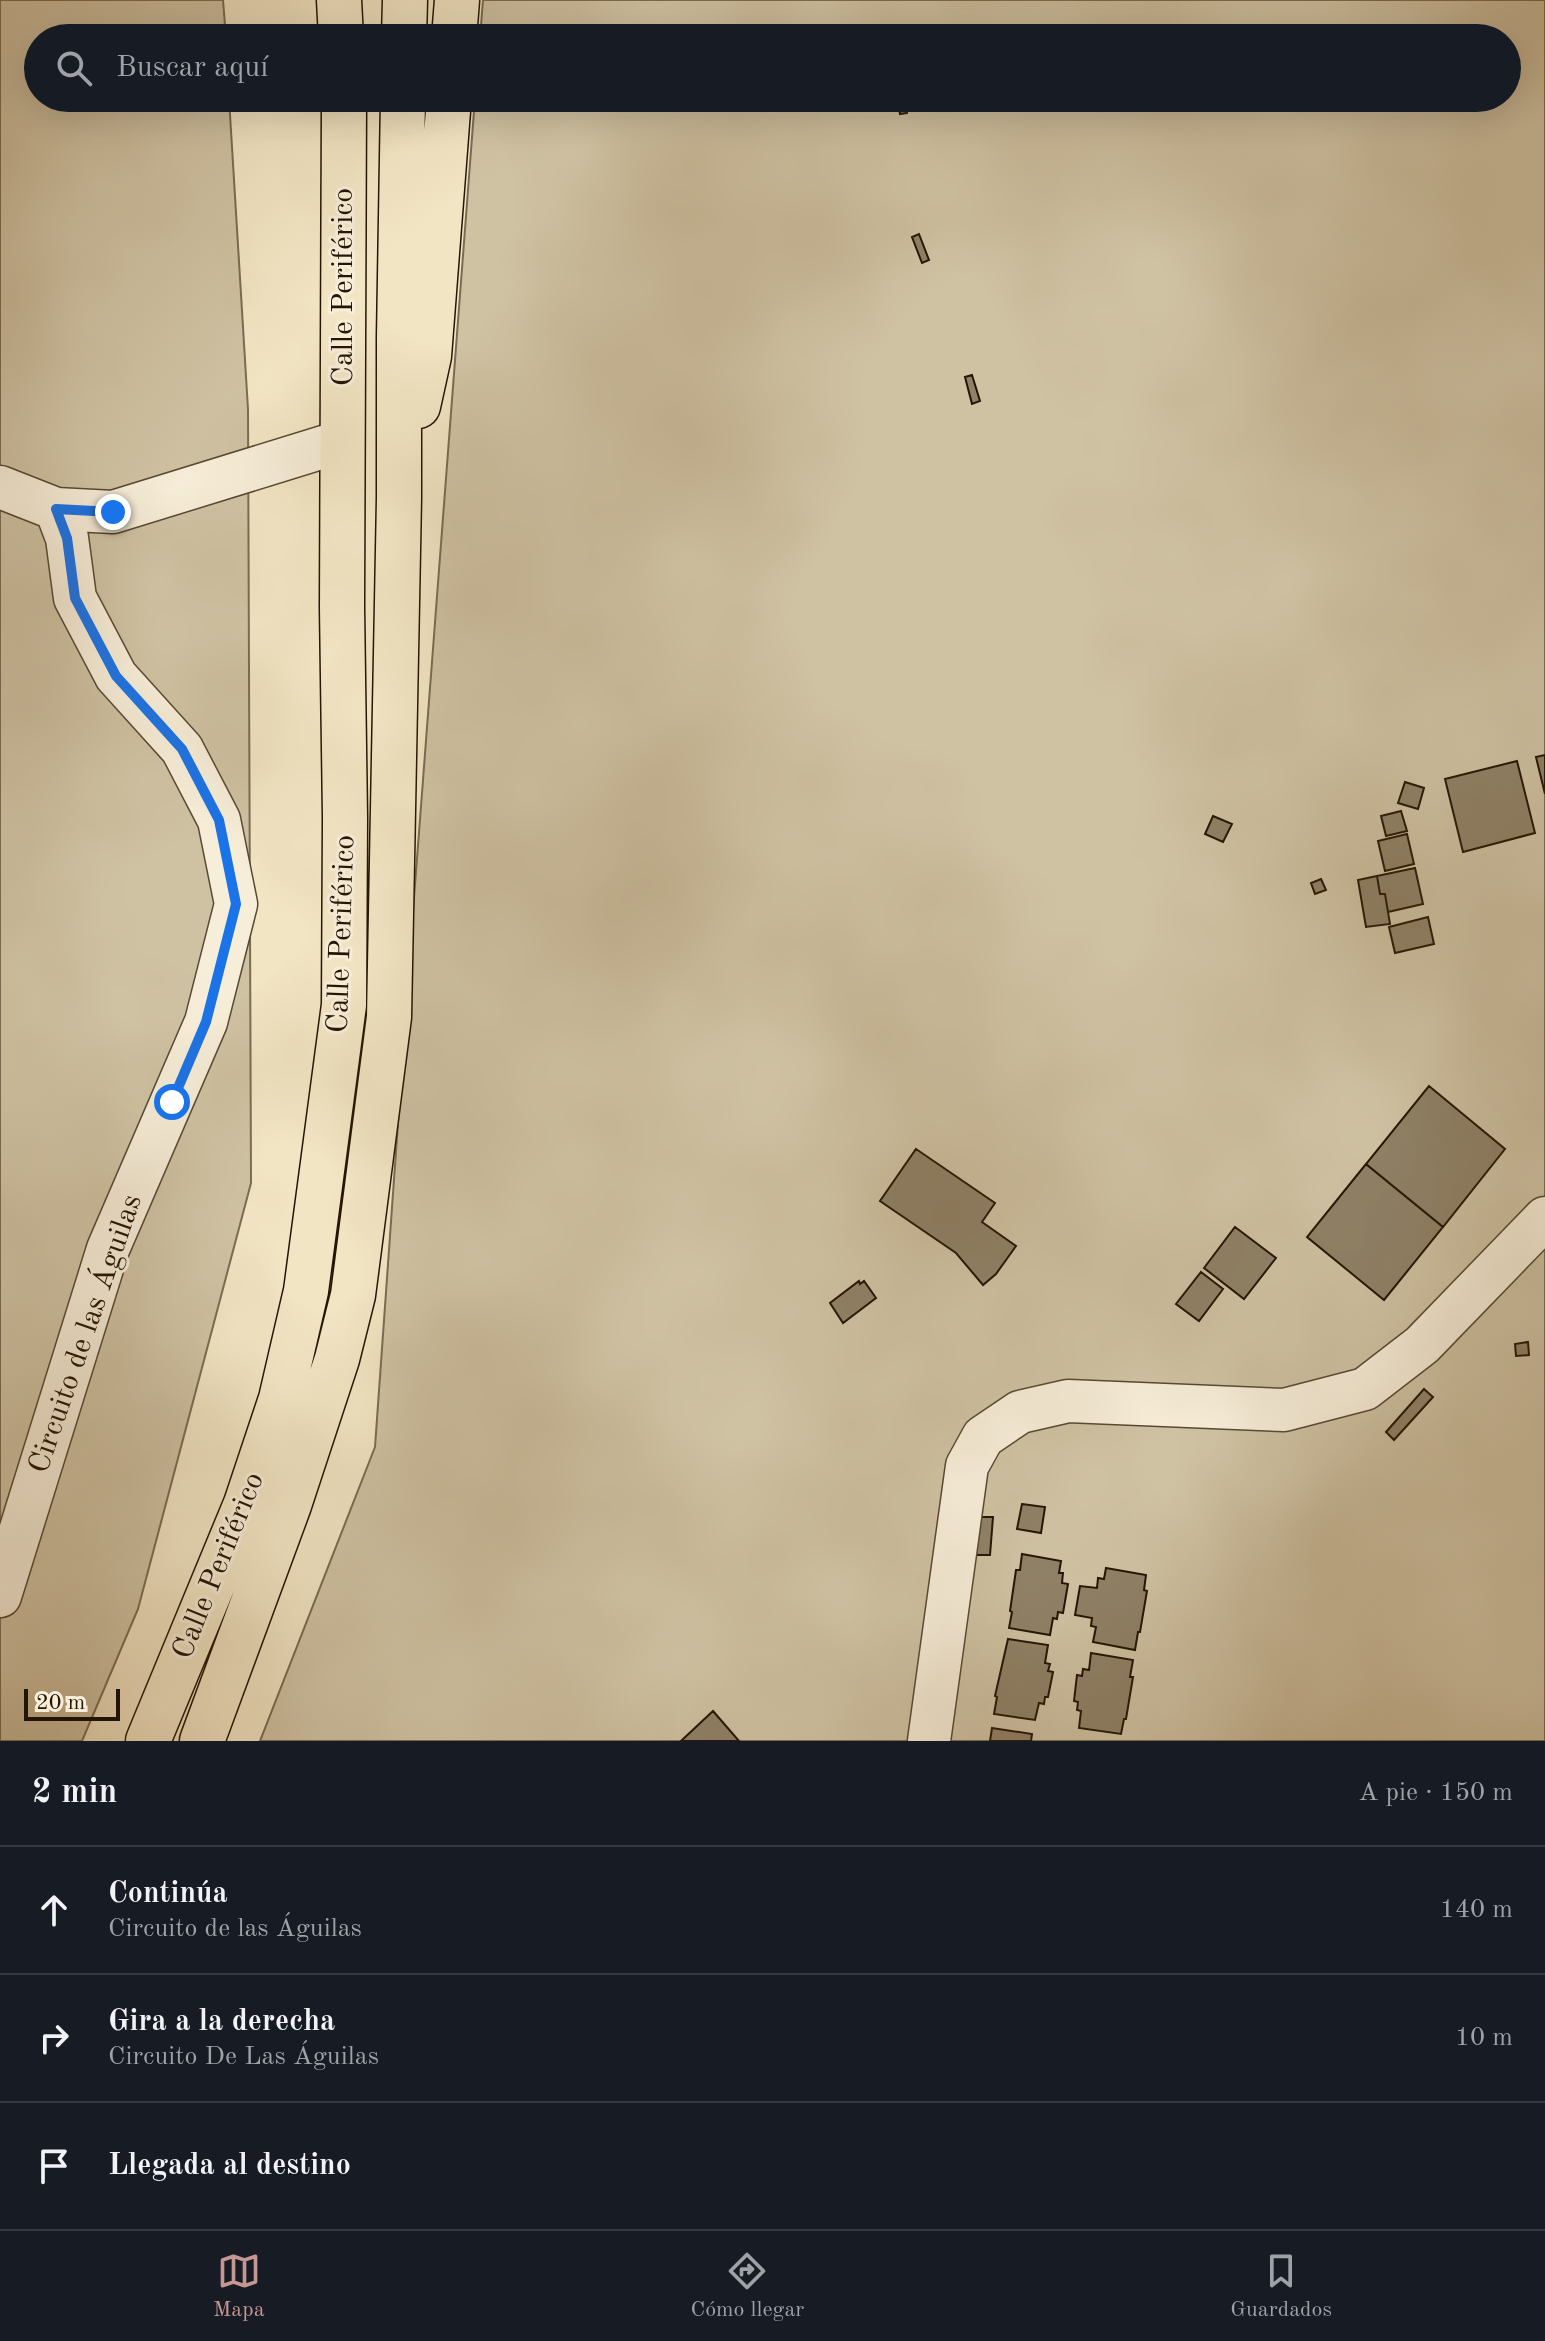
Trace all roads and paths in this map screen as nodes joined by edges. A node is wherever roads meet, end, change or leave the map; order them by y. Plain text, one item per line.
1 (339, 0) edge
2 (405, 0) edge
3 (457, 0) edge
4 (340, 24) edge
5 (404, 24) edge
6 (455, 24) edge
7 (344, 112) edge
8 (403, 112) edge
9 (448, 112) edge
10 (343, 441) junction
11 (0, 487) edge
12 (399, 498) junction
13 (56, 509) junction
14 (1545, 1218) edge
15 (0, 1596) edge
16 (148, 1741) edge
17 (202, 1741) edge
18 (929, 1741) edge

1 - 4 highway
2 - 5 highway
3 - 6 highway
7 - 10 highway, Calle Periférico
8 - 12 highway, Calle Periférico
9 - 12 highway
10 - 13 street
10 - 16 highway, Calle Periférico
11 - 13 street
12 - 17 highway, Calle Periférico
13 - 15 street, Circuito de las Águilas
14 - 18 street

